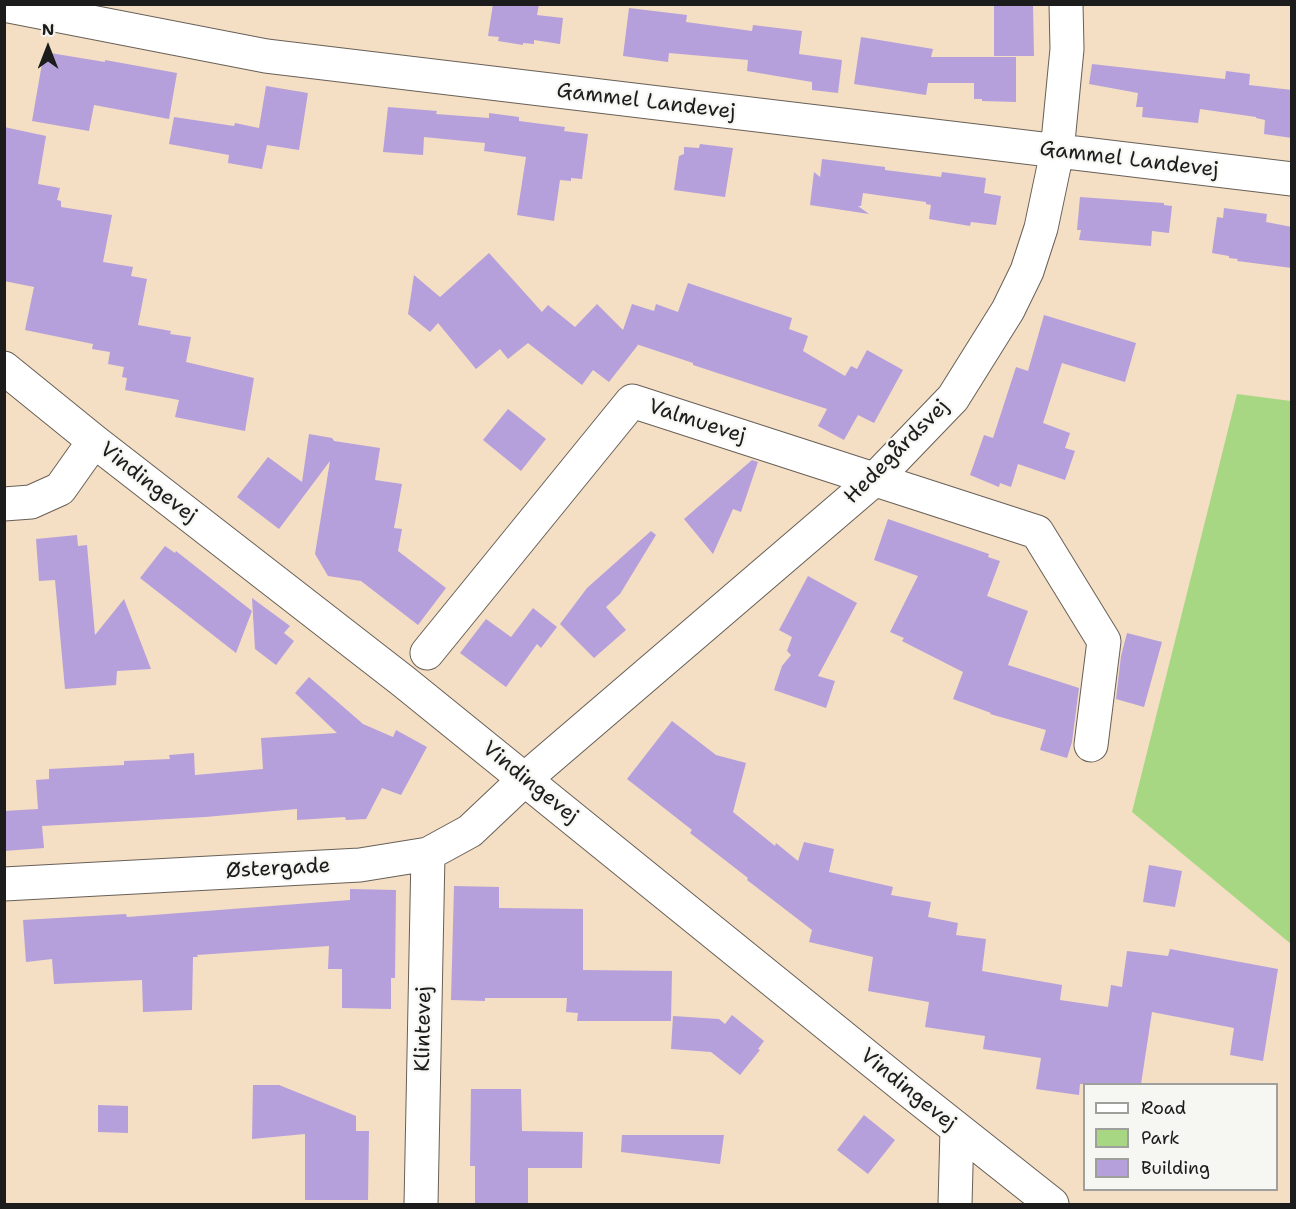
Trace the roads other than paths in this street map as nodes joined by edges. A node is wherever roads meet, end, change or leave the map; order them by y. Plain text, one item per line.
1 (1066, 4) edge
2 (4, 5) edge
3 (1057, 152) junction
4 (1292, 179) edge
5 (4, 368) edge
6 (94, 441) junction
7 (875, 478) junction
8 (4, 504) edge
9 (427, 653) dead end
10 (1091, 746) dead end
11 (525, 779) junction
12 (428, 854) junction
13 (4, 884) edge
14 (957, 1130) junction
15 (421, 1204) edge
16 (955, 1204) edge
17 (1052, 1204) edge

1 - 3 street, Hedegårdsvej
2 - 3 street, Gammel Landevej
3 - 4 street, Gammel Landevej
3 - 7 street, Hedegårdsvej
5 - 6 street, Vindingevej
6 - 8 street
6 - 11 street, Vindingevej
7 - 9 street, Valmuevej
7 - 10 street, Valmuevej
7 - 11 street, Hedegårdsvej
11 - 12 street, Østergade
11 - 14 street, Vindingevej
12 - 13 street, Østergade
12 - 15 street, Klintevej
14 - 16 street
14 - 17 street, Vindingevej

